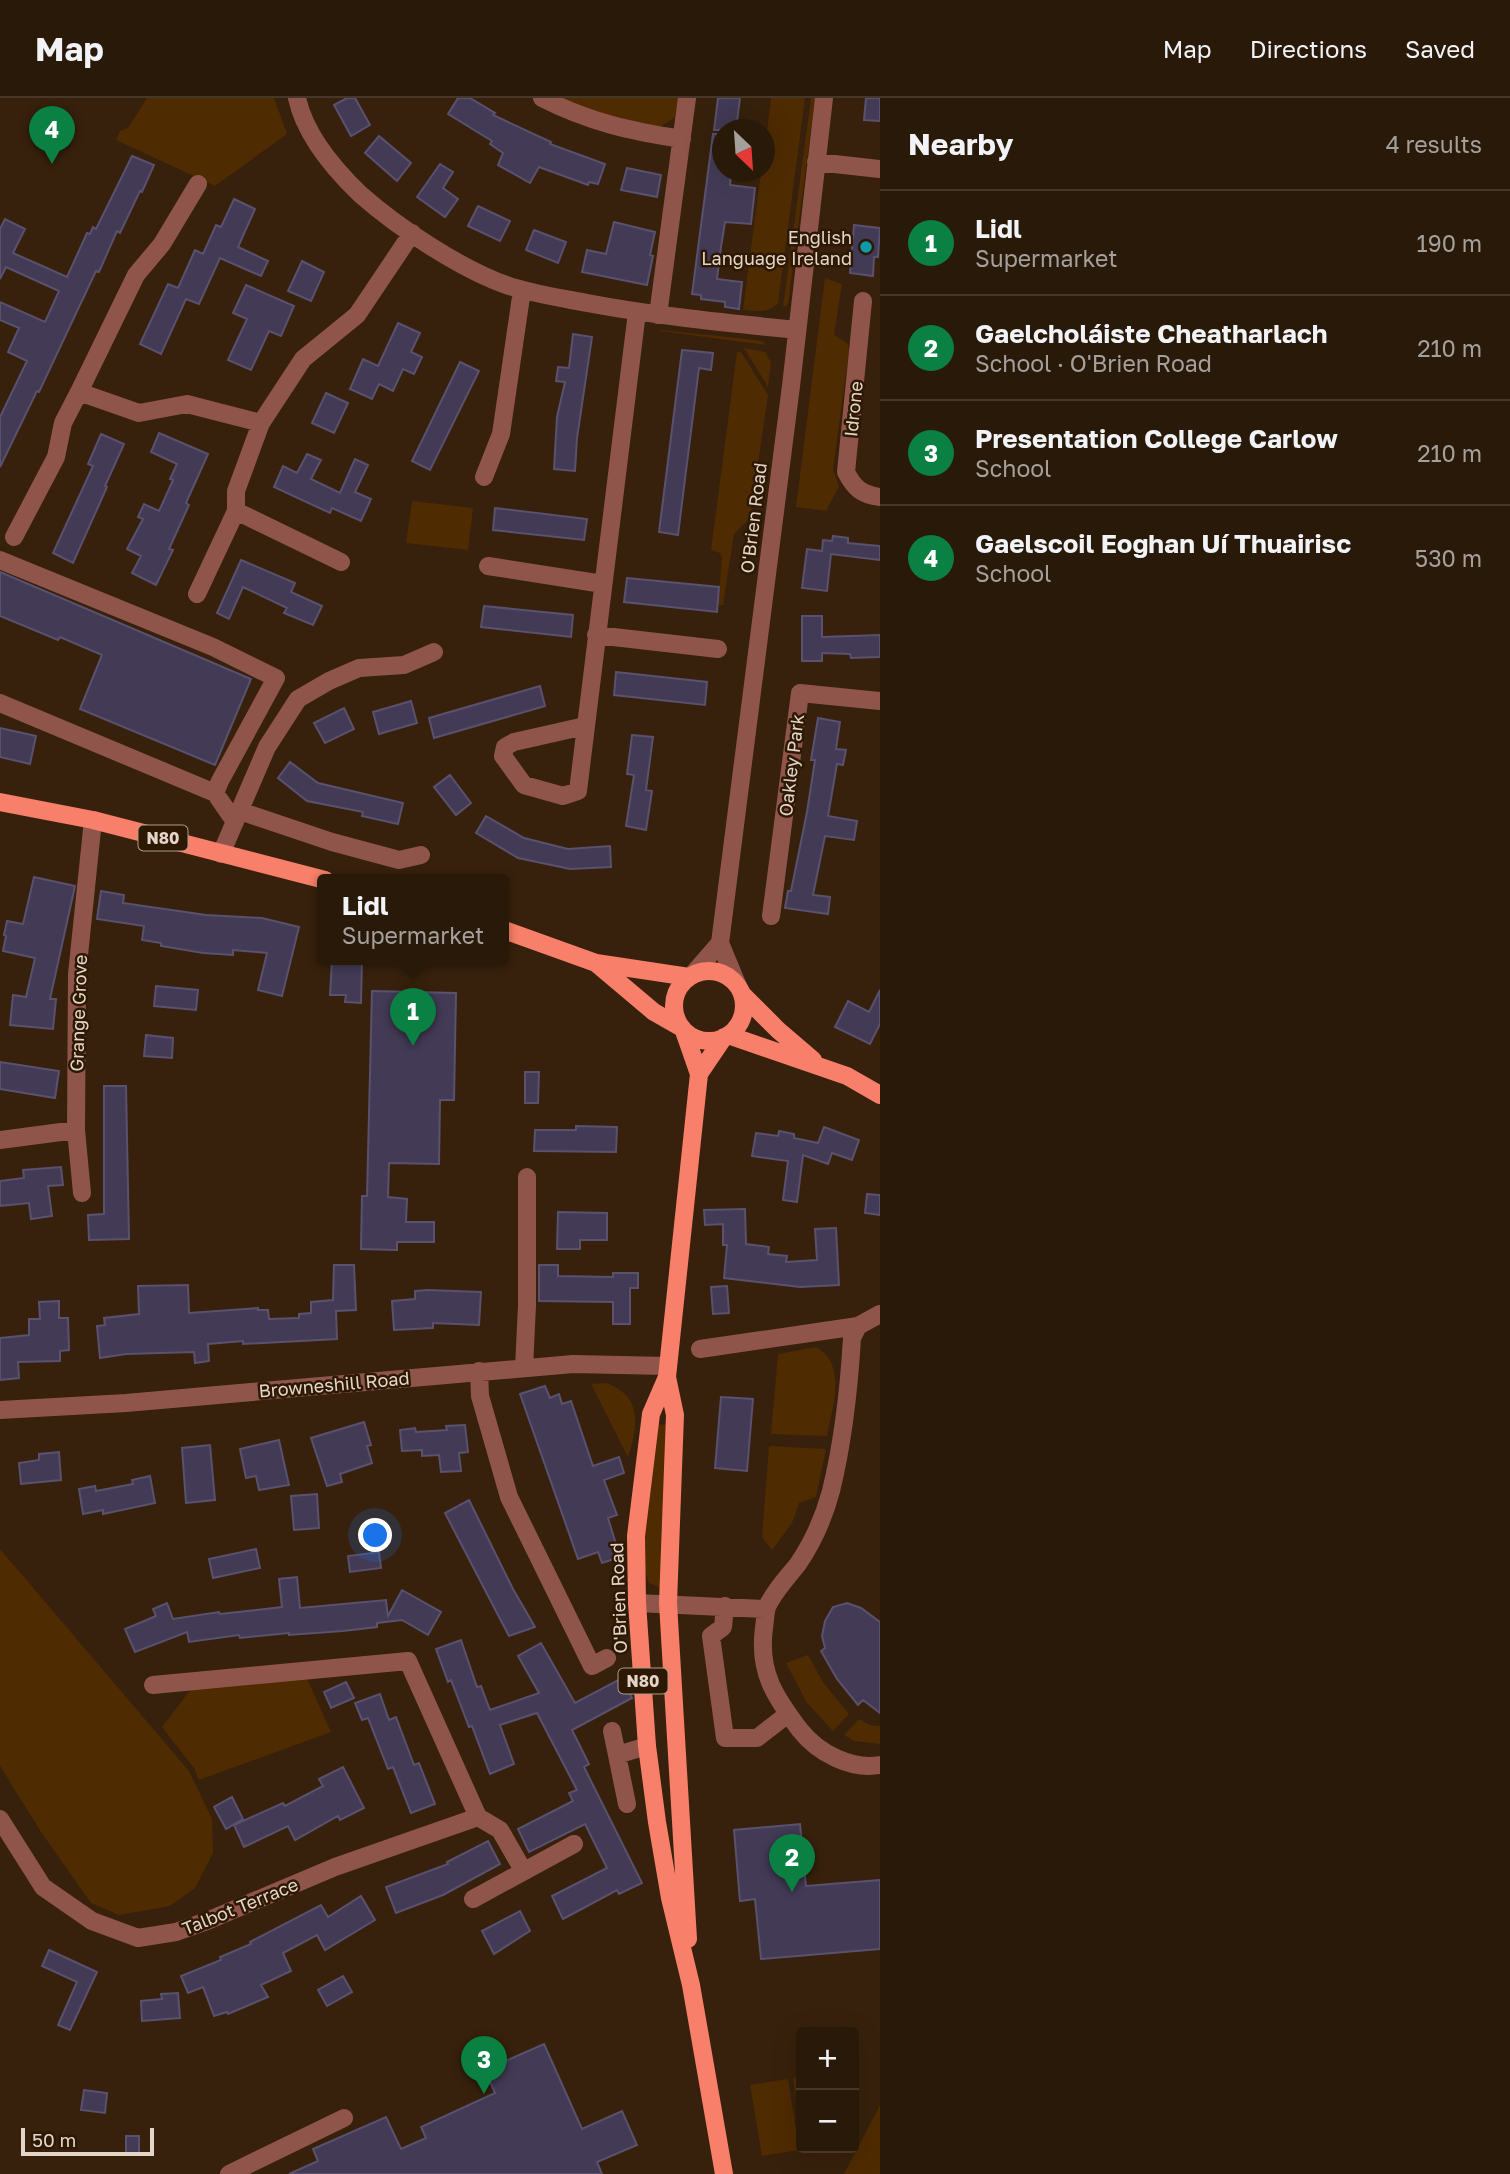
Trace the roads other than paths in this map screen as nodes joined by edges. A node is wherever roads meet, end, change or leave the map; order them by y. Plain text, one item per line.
1 (297, 98) edge
2 (542, 98) edge
3 (687, 98) edge
4 (824, 98) edge
5 (682, 139) junction
6 (816, 162) junction
7 (880, 169) edge
8 (198, 184) dead end
9 (412, 233) junction
10 (522, 290) junction
11 (863, 301) dead end
12 (638, 312) junction
13 (658, 315) junction
14 (797, 331) junction
15 (79, 393) junction
16 (261, 423) junction
17 (484, 477) dead end
18 (880, 497) edge
19 (236, 511) junction
20 (14, 537) dead end
21 (0, 560) edge
22 (341, 562) dead end
23 (488, 566) dead end
24 (603, 584) junction
25 (197, 594) dead end
26 (596, 635) junction
27 (718, 649) dead end
28 (434, 652) dead end
29 (880, 701) edge
30 (0, 703) edge
31 (584, 726) junction
32 (215, 793) junction
33 (0, 802) edge
34 (237, 817) junction
35 (93, 820) junction
36 (222, 854) junction
37 (421, 855) dead end
38 (317, 878) edge
39 (771, 916) dead end
40 (509, 932) edge
41 (720, 943) junction
42 (596, 962) junction
43 (691, 975) junction
44 (740, 989) junction
45 (683, 1030) junction
46 (726, 1036) junction
47 (821, 1067) junction
48 (699, 1074) junction
49 (880, 1095) edge
50 (76, 1130) junction
51 (0, 1140) edge
52 (527, 1177) dead end
53 (82, 1193) dead end
54 (880, 1314) edge
55 (858, 1326) junction
56 (700, 1349) dead end
57 (524, 1368) junction
58 (479, 1371) junction
59 (668, 1372) junction
60 (0, 1410) edge
61 (637, 1603) junction
62 (668, 1603) junction
63 (725, 1606) junction
64 (766, 1609) junction
65 (607, 1658) dead end
66 (153, 1685) dead end
67 (788, 1714) junction
68 (612, 1731) dead end
69 (647, 1746) junction
70 (617, 1755) junction
71 (880, 1765) edge
72 (627, 1804) dead end
73 (478, 1816) junction
74 (0, 1819) edge
75 (574, 1843) dead end
76 (523, 1870) junction
77 (473, 1899) dead end
78 (691, 1985) junction
79 (344, 2118) dead end
80 (229, 2174) edge
81 (724, 2174) edge

1 - 9 street
2 - 5 street
3 - 5 street
4 - 6 street, O'Brien Road
5 - 13 street
6 - 7 street
6 - 14 street, O'Brien Road
8 - 15 street
9 - 10 street
9 - 16 street
10 - 12 street
10 - 17 street
11 - 18 street, Idrone
12 - 13 street
12 - 24 street
13 - 14 street
14 - 41 street, O'Brien Road
15 - 16 street
15 - 20 street
16 - 19 street
19 - 22 street
19 - 25 street
21 - 32 street
23 - 24 street
24 - 26 street
26 - 27 street
26 - 31 street
28 - 34 street
29 - 39 street, Oakley Park
30 - 32 street
31 - 31 street
32 - 34 street
33 - 35 main road, N80
34 - 36 street
34 - 37 street
35 - 36 main road, N80
35 - 50 street, Grange Grove
36 - 38 main road, N80
40 - 42 main road
41 - 43 street
41 - 44 street, O'Brien Road
42 - 43 main road
42 - 45 main road
43 - 44 main road
43 - 45 main road, N80
44 - 46 main road, N80
44 - 47 main road
45 - 46 main road
45 - 48 main road, O'Brien Road / N80
46 - 47 main road
46 - 48 main road, O'Brien Road / N80
47 - 49 main road
48 - 59 main road, O'Brien Road / N80
50 - 51 street
50 - 53 street, Grange Grove
52 - 57 street
54 - 55 street
55 - 56 street
55 - 64 street
57 - 58 street, Browneshill Road
57 - 59 street, Browneshill Road
58 - 60 street, Browneshill Road
58 - 65 street
59 - 61 main road, O'Brien Road / N80
59 - 62 main road, O'Brien Road / N80
61 - 62 street
61 - 69 main road, O'Brien Road / N80
62 - 63 street
62 - 78 main road, O'Brien Road / N80
63 - 64 street
63 - 67 street
64 - 67 street
66 - 73 street
67 - 71 street
68 - 70 street
69 - 70 street
69 - 78 main road, O'Brien Road / N80
70 - 72 street
73 - 74 street, Talbot Terrace
73 - 76 street
75 - 76 street
76 - 77 street
78 - 81 main road, O'Brien Road / N80
79 - 80 street

